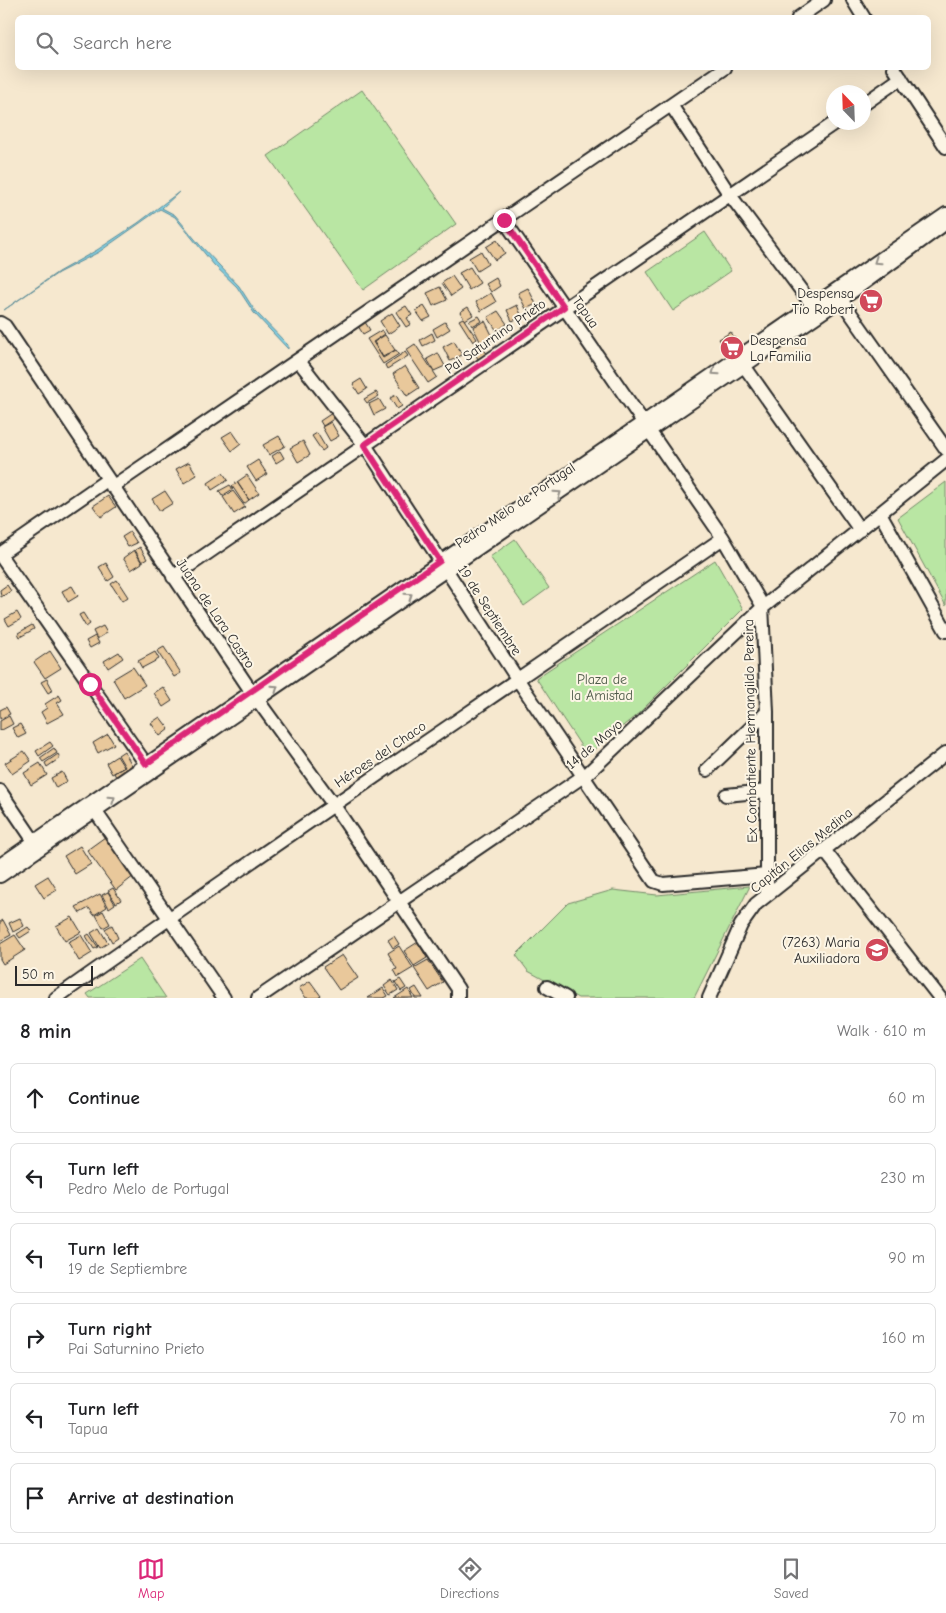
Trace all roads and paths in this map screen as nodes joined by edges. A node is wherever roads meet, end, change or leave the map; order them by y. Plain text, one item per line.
1 (824, 0) edge
2 (853, 0) edge
3 (802, 15) edge
4 (862, 15) edge
5 (723, 70) edge
6 (898, 73) edge
7 (871, 98) edge
8 (670, 105) junction
9 (826, 129) edge
10 (946, 147) edge
11 (730, 195) junction
12 (946, 214) edge
13 (504, 220) junction
14 (946, 223) edge
15 (837, 295) junction
16 (812, 305) junction
17 (564, 307) junction
18 (2, 324) edge
19 (298, 360) junction
20 (741, 361) junction
21 (647, 426) junction
22 (364, 445) junction
23 (946, 449) edge
24 (946, 460) edge
25 (109, 483) junction
26 (880, 513) junction
27 (860, 530) junction
28 (723, 538) junction
29 (0, 554) edge
30 (443, 565) junction
31 (173, 577) junction
32 (762, 608) junction
33 (946, 631) edge
34 (518, 680) junction
35 (254, 696) junction
36 (767, 712) junction
37 (946, 753) edge
38 (149, 768) junction
39 (707, 770) dead end
40 (583, 776) junction
41 (0, 791) edge
42 (767, 791) junction
43 (726, 795) dead end
44 (333, 804) junction
45 (92, 807) junction
46 (37, 845) junction
47 (824, 850) junction
48 (0, 864) edge
49 (0, 876) edge
50 (767, 876) junction
51 (767, 896) junction
52 (399, 902) junction
53 (168, 918) junction
54 (547, 987) dead end
55 (458, 993) edge
56 (56, 998) edge
57 (224, 998) edge
58 (258, 998) edge
59 (566, 998) edge
60 (709, 998) edge
61 (940, 998) edge

1 - 3 street
2 - 4 street
5 - 8 street
6 - 7 street
6 - 10 street
8 - 11 street
8 - 13 street
9 - 11 street, Pai Saturnino Prieto
11 - 16 street
11 - 17 street, Pai Saturnino Prieto
12 -> 15 street, Pedro Melo de Portugal
13 - 17 street, Tapua
13 - 19 street
14 - 15 street, Pedro Melo de Portugal
15 - 16 street, Pedro Melo de Portugal
15 - 20 street, Pedro Melo de Portugal
15 - 23 street
16 - 20 street, Pedro Melo de Portugal
17 - 21 street, Tapua
17 - 22 street, Pai Saturnino Prieto
18 - 25 street, Juana de Lara Castro
19 - 22 street, 19 de Septiembre
19 - 25 street
20 - 21 street, Pedro Melo de Portugal
20 - 27 street
21 - 28 street, Ex Combatiente Hermangildo Pereira
21 - 30 street, Pedro Melo de Portugal
22 - 30 street, 19 de Septiembre
22 - 31 street, Pai Saturnino Prieto
24 - 26 street, 14 de Mayo
25 - 29 street
25 - 31 street, Juana de Lara Castro
26 - 27 street, 14 de Mayo
26 - 33 street
27 - 32 street, 14 de Mayo
28 - 32 street, Ex Combatiente Hermangildo Pereira
28 - 34 street, Héroes del Chaco
29 - 38 street
30 - 34 street, 19 de Septiembre
30 - 35 street, Pedro Melo de Portugal
31 - 35 street, Juana de Lara Castro
32 - 36 street, Ex Combatiente Hermangildo Pereira
32 - 40 street, 14 de Mayo
34 - 40 street, 19 de Septiembre
34 - 44 street, Héroes del Chaco
35 - 38 street, Pedro Melo de Portugal
35 - 44 street, Juana de Lara Castro
36 - 39 street
36 - 42 street, Ex Combatiente Hermangildo Pereira
37 - 47 street, Capitán Elias Medina
38 - 45 street, Pedro Melo de Portugal
40 - 50 street, 19 de Septiembre
40 - 52 street, 14 de Mayo
41 - 46 street
42 - 43 street
42 - 50 street, Ex Combatiente Hermangildo Pereira
44 - 52 street, Juana de Lara Castro
44 - 53 street, Héroes del Chaco
45 - 46 street, Pedro Melo de Portugal
45 - 53 street
46 - 48 street, Pedro Melo de Portugal
46 - 49 street, Pedro Melo de Portugal
47 - 51 street, Capitán Elias Medina
47 - 61 street
50 - 51 street, Ex Combatiente Hermangildo Pereira
51 - 60 street, Capitán Elias Medina
52 - 55 street, Juana de Lara Castro
52 - 58 street, 14 de Mayo
53 - 56 street, Héroes del Chaco
53 - 57 street
54 - 59 street

